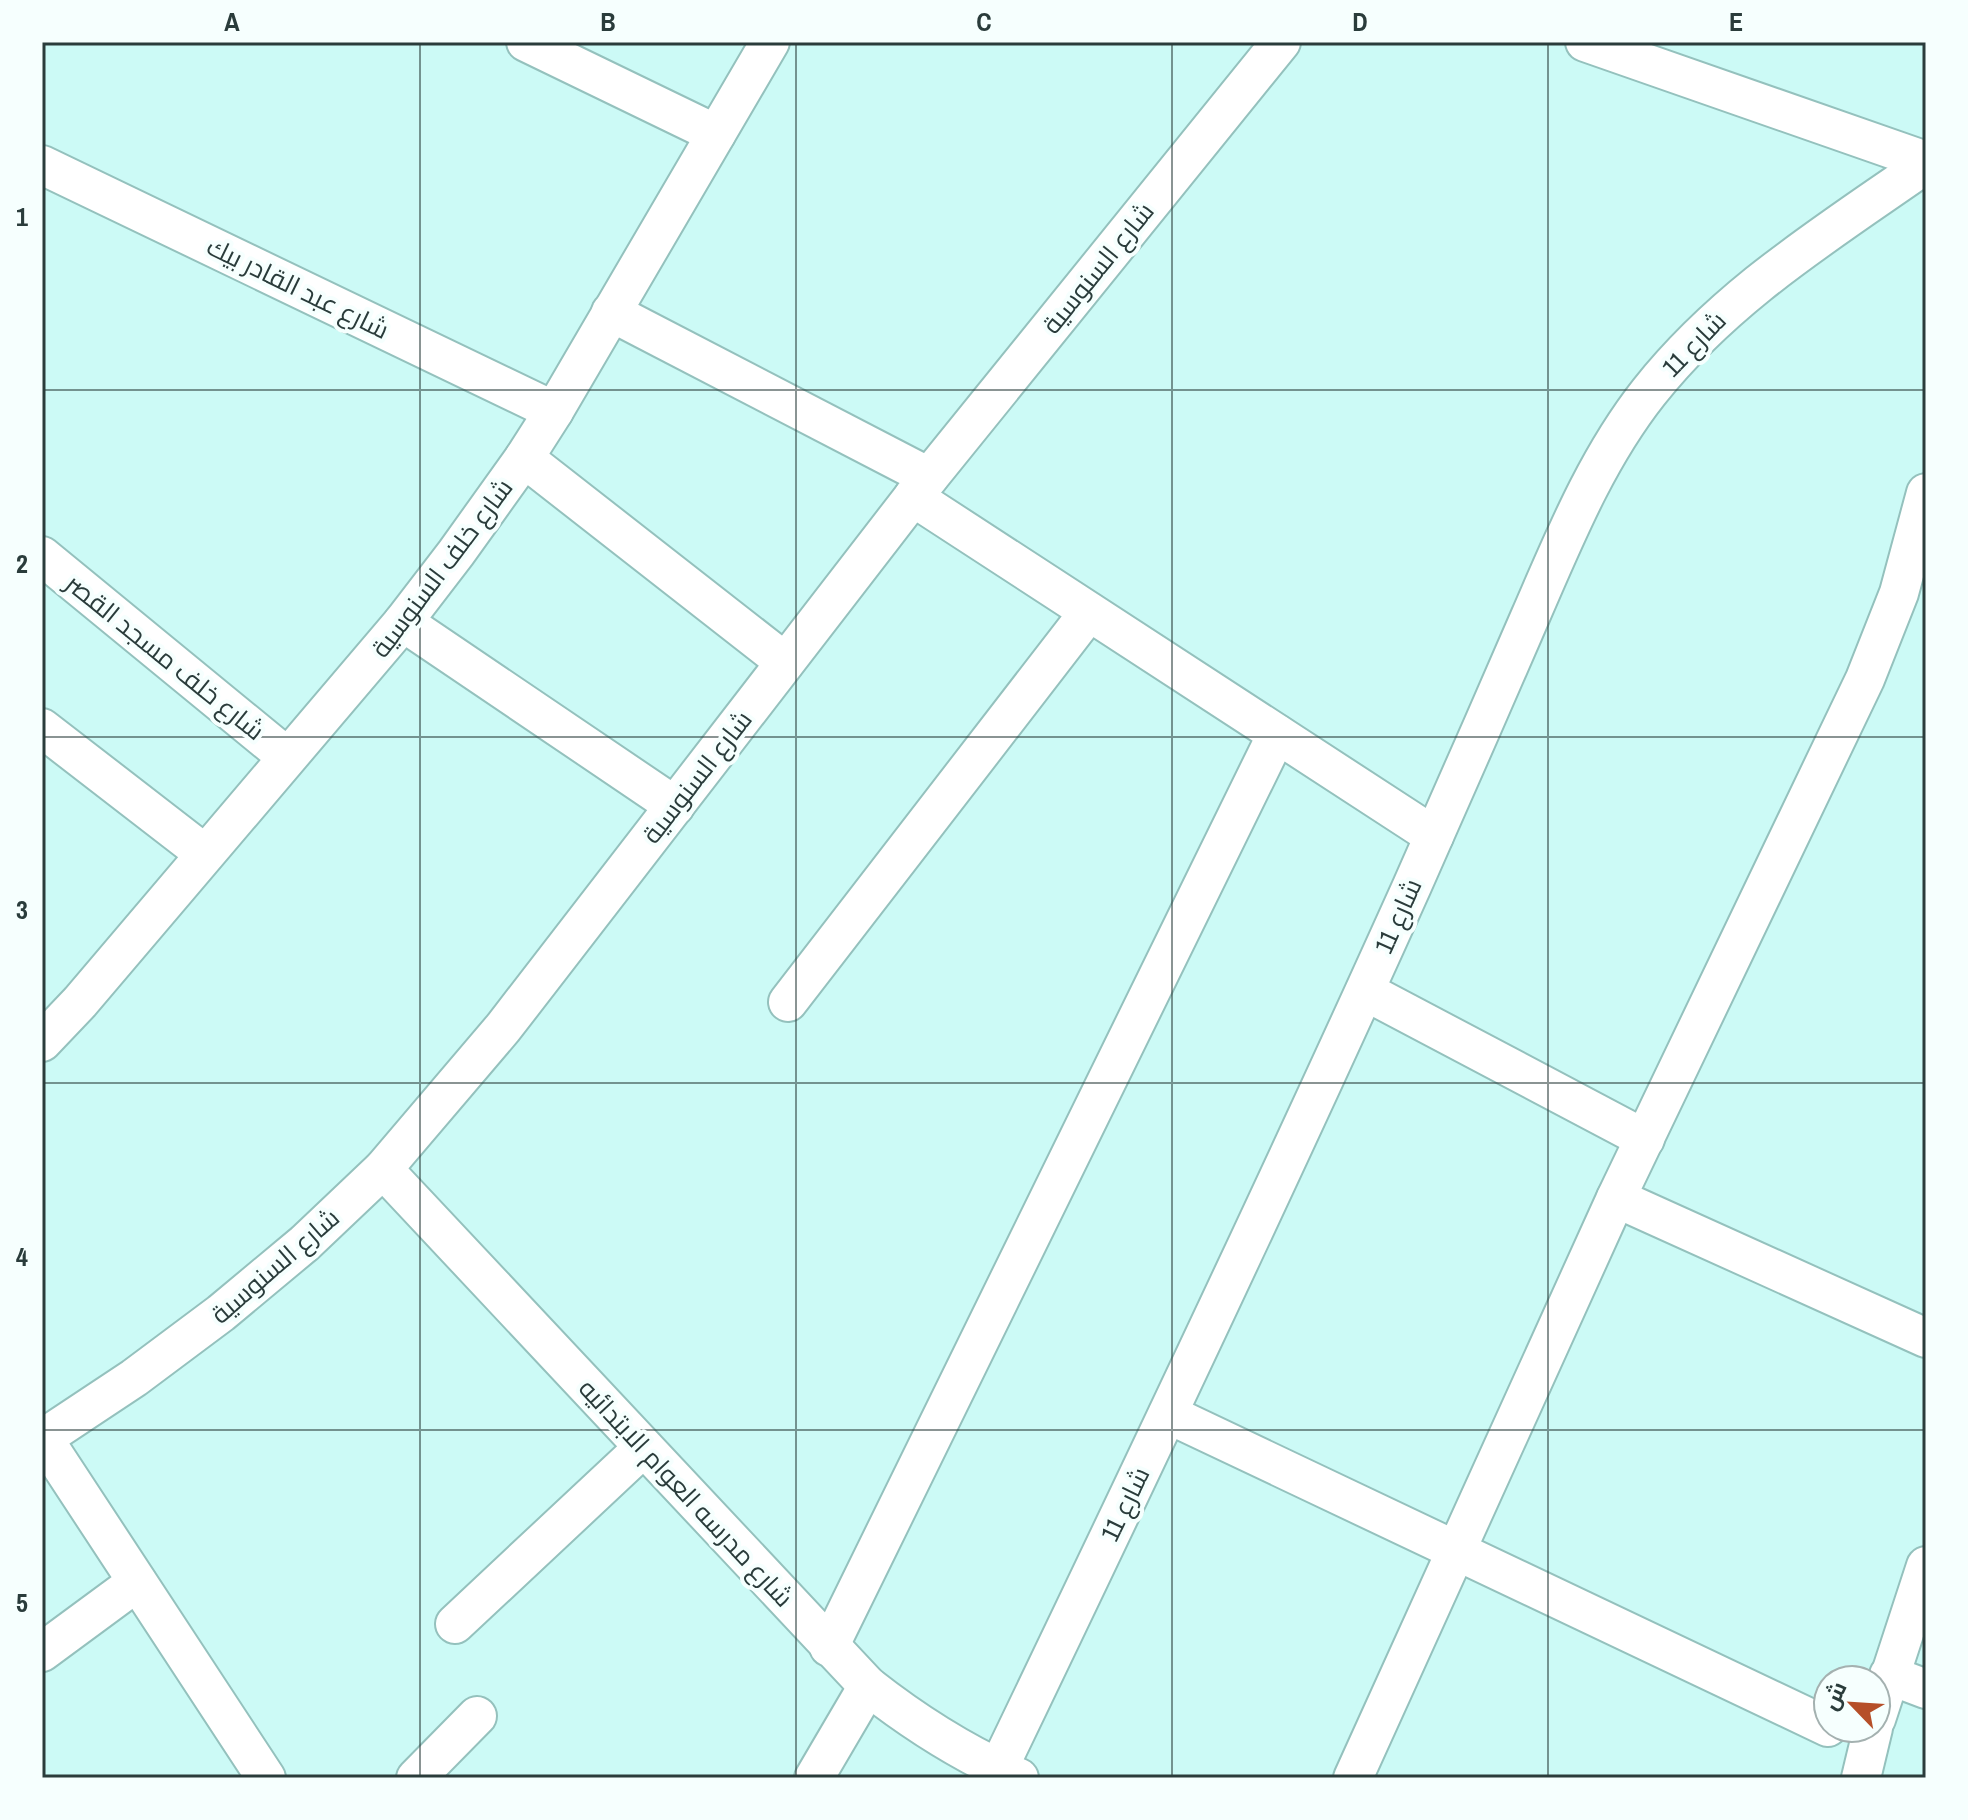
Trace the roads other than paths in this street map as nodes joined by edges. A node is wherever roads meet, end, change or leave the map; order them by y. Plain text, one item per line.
1 (526, 42) edge
2 (770, 42) edge
3 (1281, 42) edge
4 (1585, 42) edge
5 (716, 134) junction
6 (1926, 163) edge
7 (42, 165) edge
8 (611, 312) junction
9 (554, 411) junction
10 (524, 458) junction
11 (921, 487) junction
12 (1926, 493) edge
13 (42, 556) edge
14 (1913, 601) edge
15 (1089, 612) junction
16 (403, 622) junction
17 (785, 662) junction
18 (42, 728) edge
19 (1277, 734) junction
20 (287, 757) junction
21 (675, 806) junction
22 (1434, 836) junction
23 (205, 854) junction
24 (1365, 991) junction
25 (788, 1002) dead end
26 (42, 1042) edge
27 (1645, 1139) junction
28 (383, 1169) junction
29 (1616, 1198) junction
30 (1926, 1338) edge
31 (1168, 1414) junction
32 (42, 1439) edge
33 (643, 1448) junction
34 (1458, 1551) junction
35 (1926, 1566) edge
36 (137, 1582) junction
37 (455, 1624) dead end
38 (829, 1647) junction
39 (42, 1652) edge
40 (1892, 1666) edge
41 (1892, 1676) edge
42 (868, 1686) junction
43 (1926, 1689) edge
44 (477, 1716) dead end
45 (1812, 1719) edge
46 (1008, 1774) edge
47 (266, 1778) edge
48 (416, 1778) edge
49 (814, 1778) edge
50 (1353, 1778) edge

1 - 5 street
2 - 5 street, شارع خلف السنوسية
3 - 11 street, شارع السنوسية
4 - 6 street
5 - 8 street, شارع خلف السنوسية
6 - 22 street, شارع 11
7 - 9 street, شارع عبد القادر بيك
8 - 9 street, شارع خلف السنوسية
8 - 11 street
9 - 10 street, شارع خلف السنوسية
10 - 16 street, شارع خلف السنوسية
10 - 17 street
11 - 15 street
11 - 17 street, شارع السنوسية
12 - 14 street
13 - 20 street, شارع خلف مسجد القصر
14 - 27 street
15 - 19 street
15 - 25 street
16 - 20 street, شارع خلف السنوسية
16 - 21 street
17 - 21 street, شارع السنوسية
18 - 23 street
19 - 22 street
19 - 38 street
20 - 23 street, شارع خلف السنوسية
21 - 28 street, شارع السنوسية
22 - 24 street, شارع 11
23 - 26 street, شارع خلف السنوسية
24 - 27 street
24 - 31 street, شارع 11
27 - 29 street
28 - 32 street, شارع السنوسية
28 - 33 street, شارع مدرسه العوام الابتدائيه
29 - 30 street
29 - 34 street
31 - 34 street
31 - 46 street, شارع 11
32 - 36 street
33 - 37 street
33 - 38 street, شارع مدرسه العوام الابتدائيه
34 - 45 street
34 - 50 street
35 - 40 street
36 - 39 street
36 - 47 street
38 - 42 street, شارع مدرسه العوام الابتدائيه
41 - 43 street
42 - 46 street, شارع مدرسه العوام الابتدائيه
42 - 49 street
44 - 48 street

